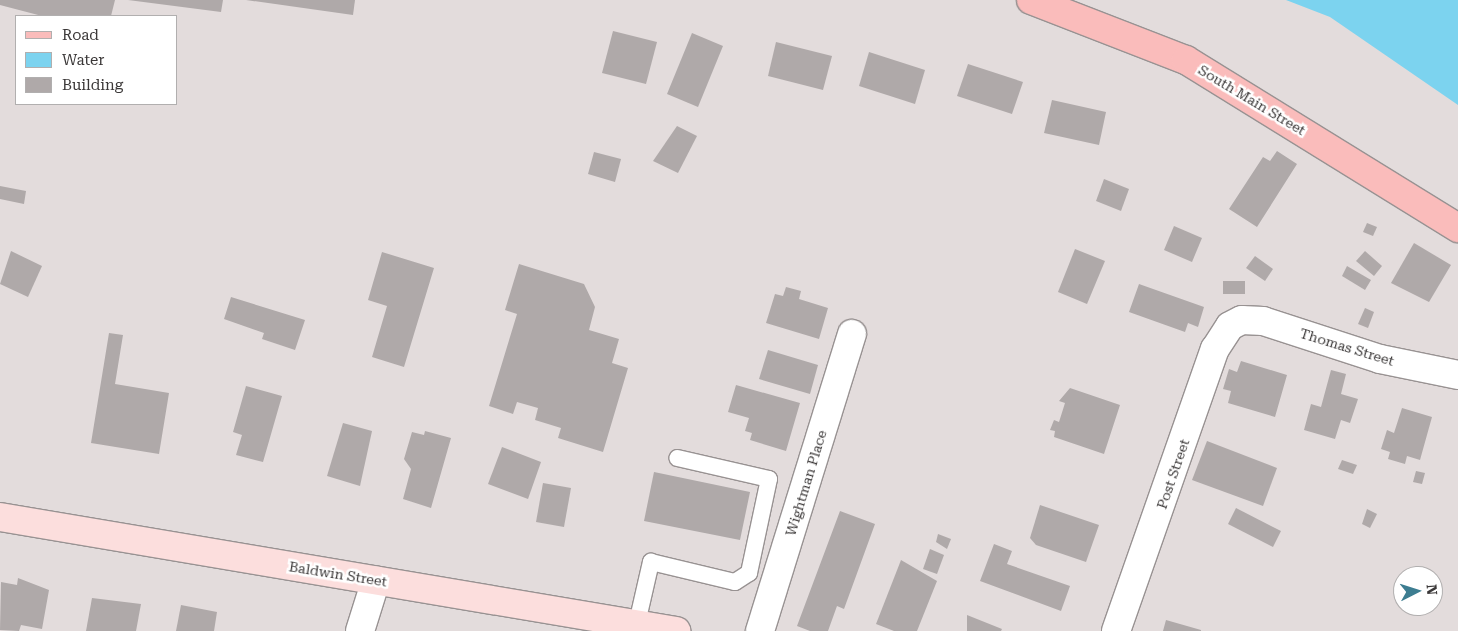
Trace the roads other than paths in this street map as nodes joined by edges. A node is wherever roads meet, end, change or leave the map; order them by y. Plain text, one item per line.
1 (1032, 0) edge
2 (1458, 228) edge
3 (1237, 322) joint
4 (852, 334) dead end
5 (1458, 375) edge
6 (677, 458) dead end
7 (0, 517) edge
8 (749, 573) junction
9 (376, 580) junction
10 (775, 581) junction
11 (636, 623) junction
12 (360, 631) edge
13 (676, 631) edge
14 (760, 631) edge
15 (1116, 631) edge

1 - 2 main road, South Main Street
3 - 5 street, Thomas Street
3 - 15 street, Post Street
4 - 10 street, Wightman Place
6 - 8 lane
7 - 9 main road, Baldwin Street
8 - 10 lane
8 - 11 lane
9 - 11 main road, Baldwin Street
9 - 12 street
10 - 14 street, Wightman Place
11 - 13 main road, Baldwin Street

